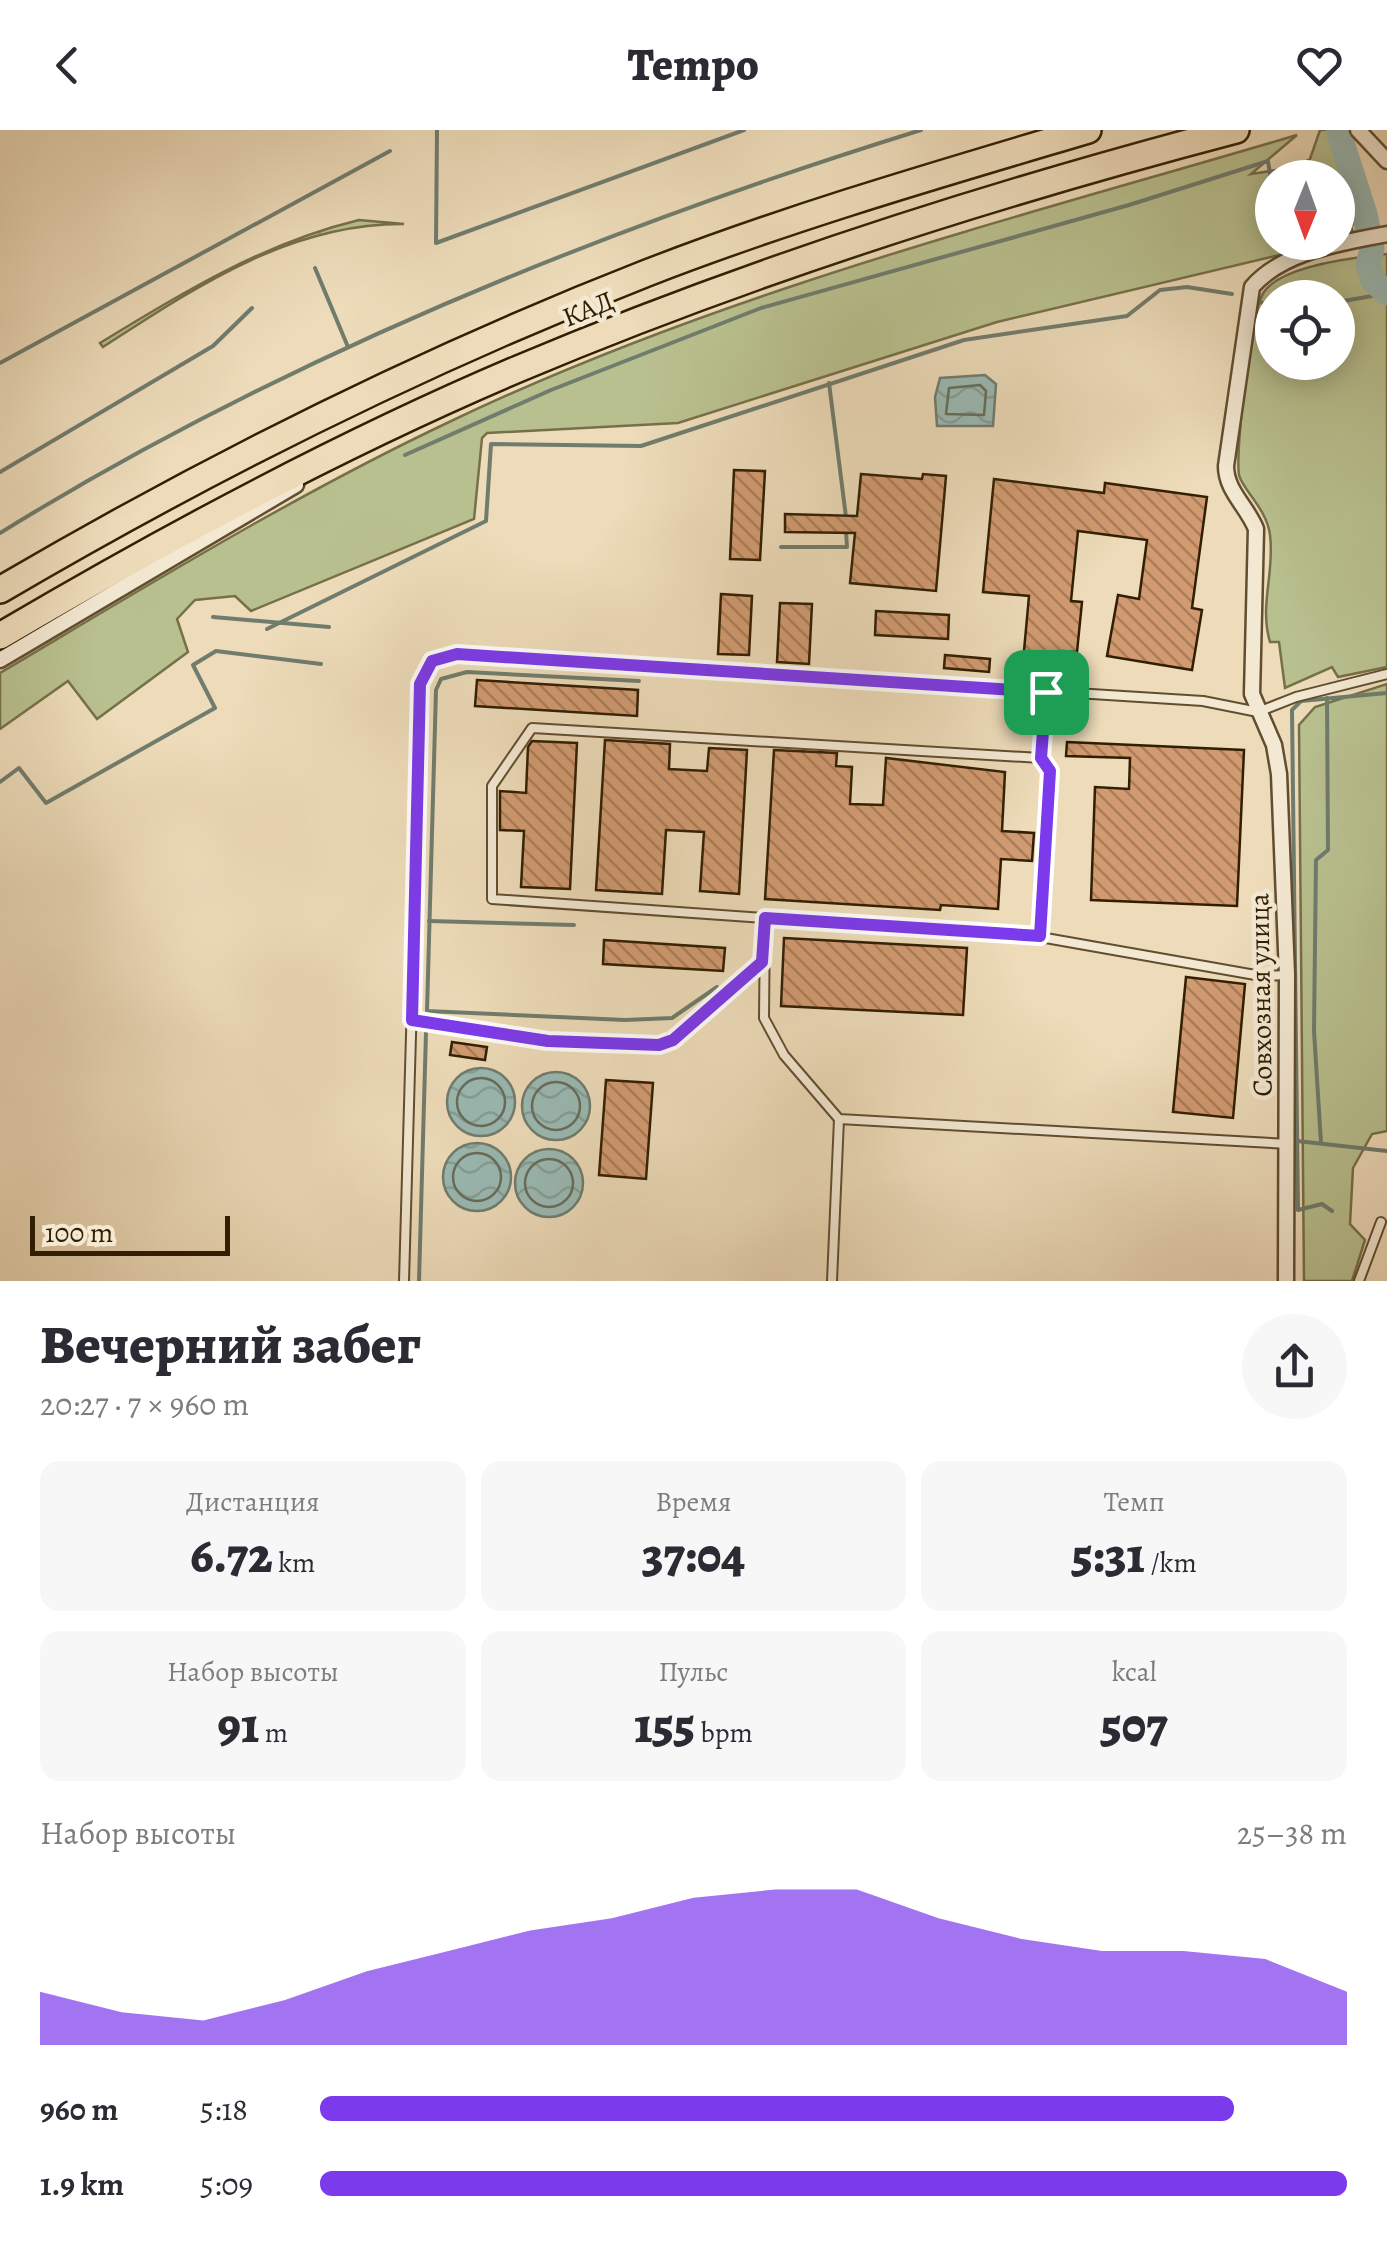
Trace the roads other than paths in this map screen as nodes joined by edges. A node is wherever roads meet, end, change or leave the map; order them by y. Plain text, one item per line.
1 (1088, 130) edge
2 (1236, 130) edge
3 (1358, 130) edge
4 (1387, 161) edge
5 (1385, 235) edge
6 (386, 428) junction
7 (0, 590) edge
8 (0, 636) edge
9 (0, 660) edge
10 (1387, 674) edge
11 (1046, 692) junction
12 (1258, 712) junction
13 (1041, 758) junction
14 (765, 918) junction
15 (1040, 936) junction
16 (762, 962) junction
17 (1287, 975) junction
18 (412, 1020) junction
19 (839, 1119) junction
20 (1289, 1144) junction
21 (1381, 1222) dead end
22 (404, 1281) edge
23 (832, 1281) edge
24 (1286, 1281) edge
25 (1359, 1281) edge

1 - 7 highway, КАД
2 - 6 highway, КАД
3 - 4 street
5 - 12 street, Совхозная улица
6 - 8 highway, КАД
6 - 9 street
10 - 12 lane
11 - 12 lane
11 - 13 lane
11 - 18 lane
12 - 17 street, Совхозная улица
13 - 14 lane
13 - 15 lane
14 - 15 lane
14 - 16 lane
15 - 17 lane
16 - 18 lane
16 - 19 lane
17 - 20 street, Совхозная улица
18 - 22 lane
19 - 20 lane
19 - 23 lane
20 - 24 street, Совхозная улица
21 - 25 lane

